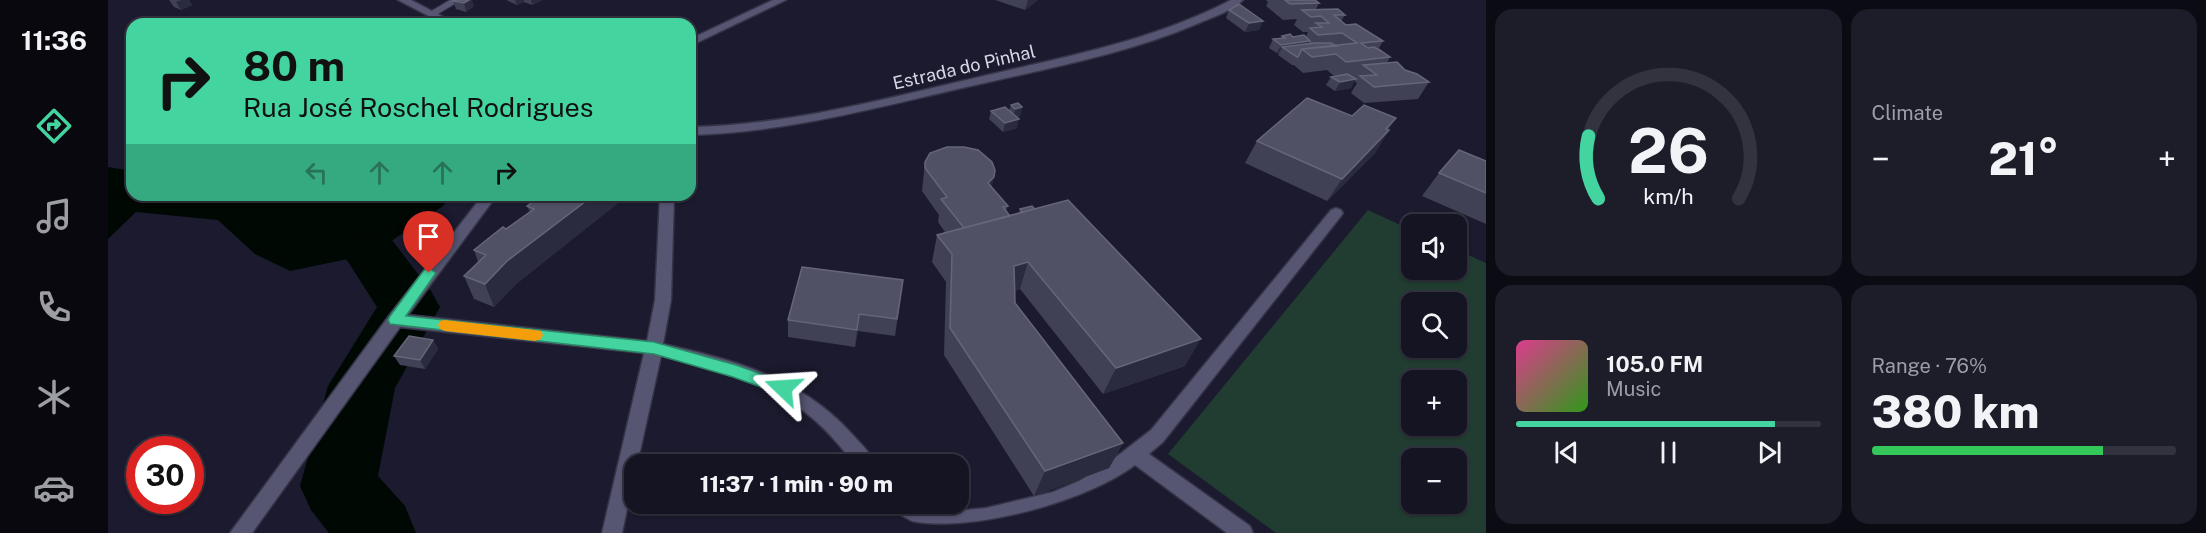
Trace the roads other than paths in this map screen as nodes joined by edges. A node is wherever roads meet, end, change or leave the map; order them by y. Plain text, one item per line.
1 (403, 0) edge
2 (457, 0) edge
3 (781, 0) edge
4 (1238, 0) edge
5 (433, 13) junction
6 (442, 18) edge
7 (696, 40) edge
8 (696, 131) edge
9 (485, 201) edge
10 (667, 201) edge
11 (1336, 213) dead end
12 (395, 320) junction
13 (654, 348) junction
14 (857, 454) edge
15 (1135, 455) junction
16 (920, 514) edge
17 (240, 533) edge
18 (612, 533) edge
19 (1243, 533) edge

1 - 5 street
2 - 5 lane
3 - 7 street
4 - 8 street, Estrada do Pinhal
5 - 6 street
9 - 12 street
10 - 13 street
11 - 15 street
12 - 13 street
12 - 17 street
13 - 14 street
13 - 18 street
15 - 16 street
15 - 19 street

